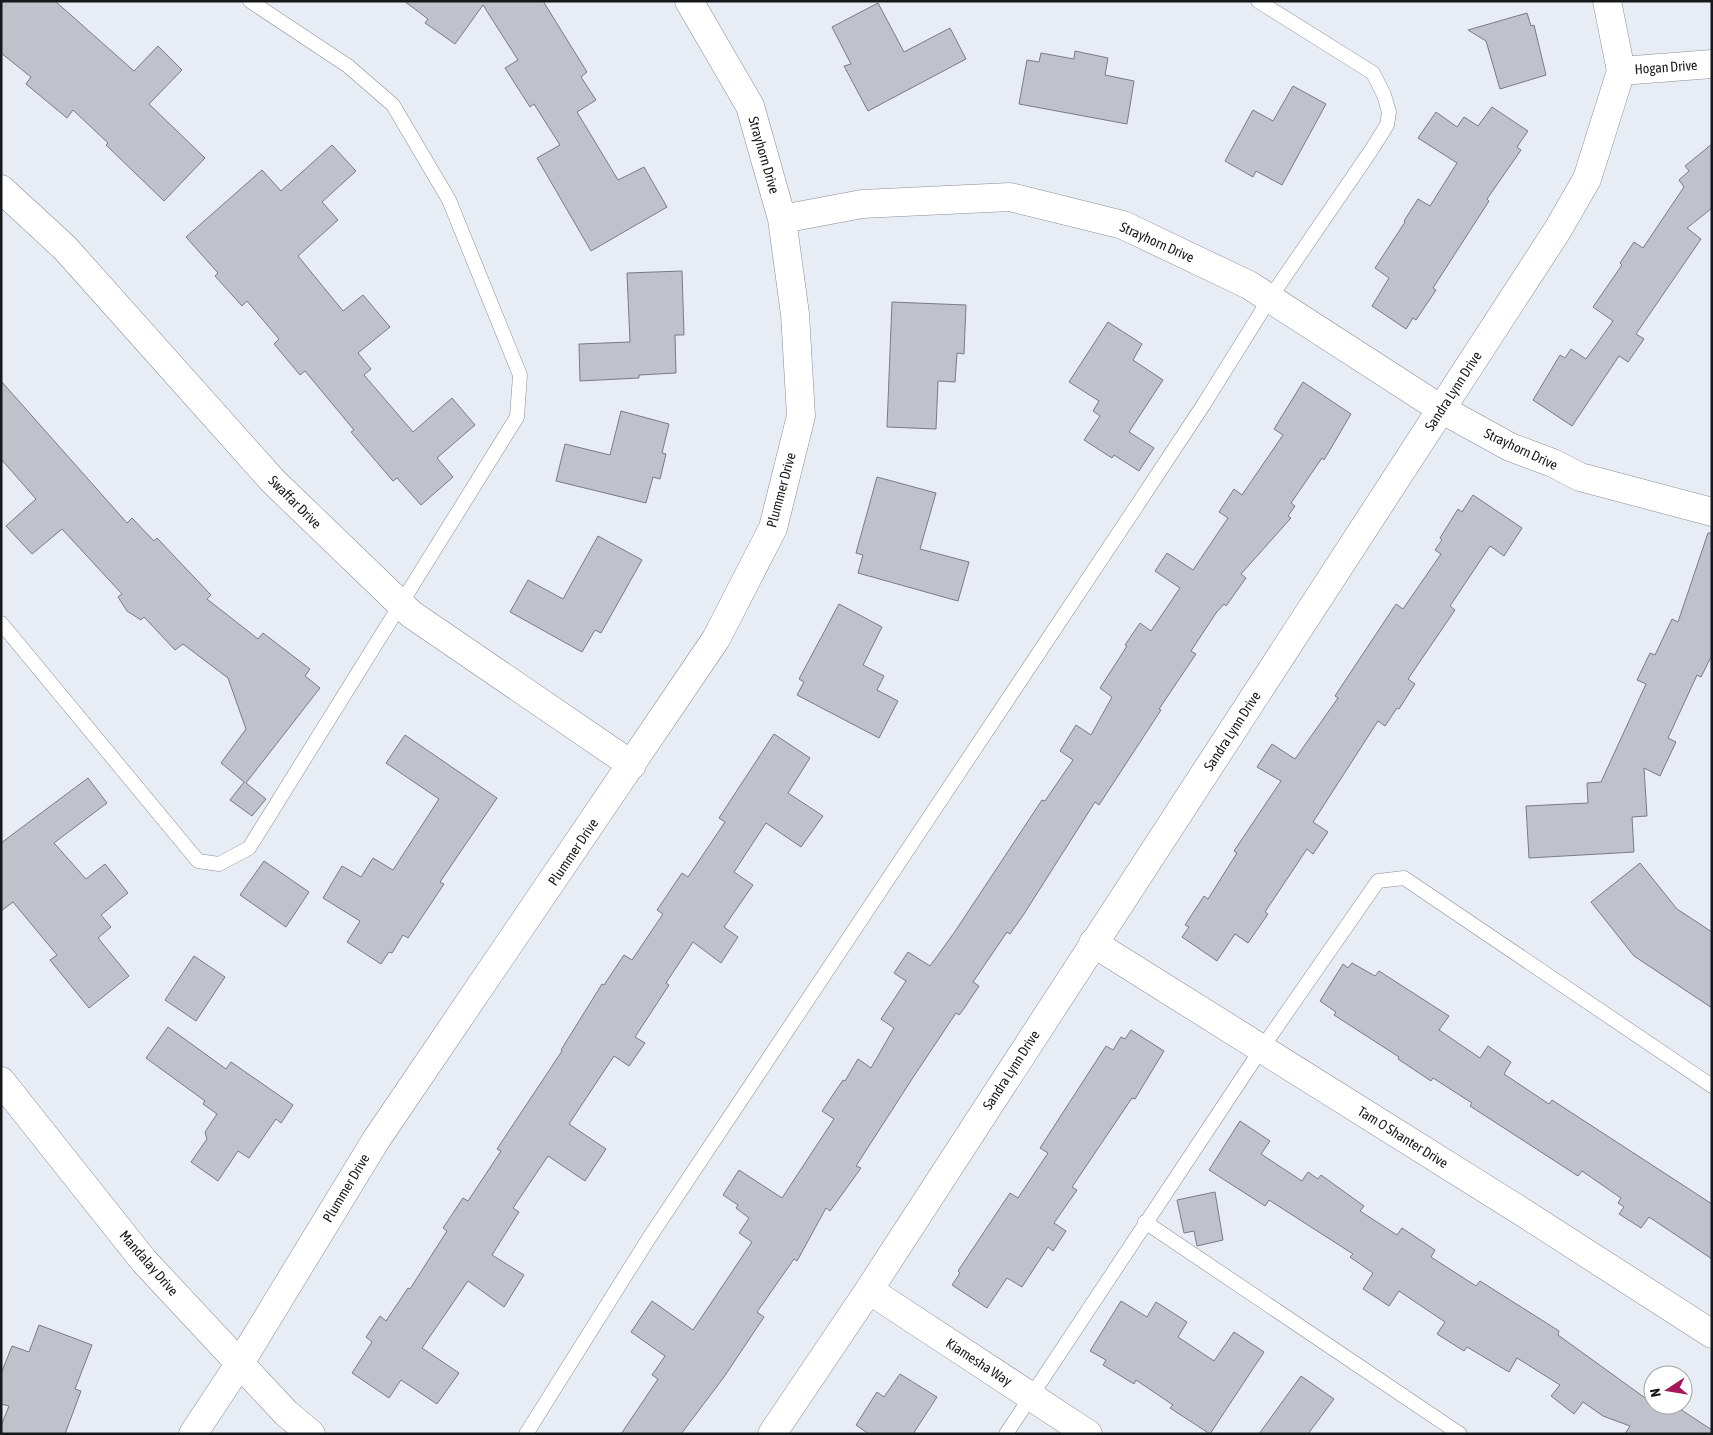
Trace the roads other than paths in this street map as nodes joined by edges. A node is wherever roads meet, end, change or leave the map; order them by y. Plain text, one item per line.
1 (250, 1) edge
2 (689, 1) edge
3 (1258, 1) edge
4 (1607, 1) edge
5 (1712, 64) edge
6 (1621, 71) junction
7 (1, 189) edge
8 (782, 218) junction
9 (1270, 298) junction
10 (1441, 409) junction
11 (1709, 506) edge
12 (401, 604) junction
13 (1, 622) edge
14 (632, 765) junction
15 (1093, 943) junction
16 (1262, 1048) junction
17 (1, 1081) edge
18 (1712, 1086) edge
19 (1145, 1222) junction
20 (869, 1290) junction
21 (1712, 1334) edge
22 (240, 1363) junction
23 (1032, 1397) junction
24 (193, 1434) edge
25 (311, 1434) edge
26 (526, 1434) edge
27 (772, 1434) edge
28 (1006, 1434) edge
29 (1088, 1434) edge
30 (1460, 1434) edge

1 - 12 lane
2 - 8 street, Strayhorn Drive
3 - 9 lane
4 - 6 street, Sandra Lynn Drive
5 - 6 street, Hogan Drive
6 - 10 street, Sandra Lynn Drive
7 - 12 street, Swaffar Drive
8 - 9 street, Strayhorn Drive
8 - 14 street, Plummer Drive
9 - 10 street, Strayhorn Drive
9 - 26 lane
10 - 11 street, Strayhorn Drive
10 - 15 street, Sandra Lynn Drive
12 - 13 lane
12 - 14 street, Swaffar Drive
14 - 22 street, Plummer Drive
15 - 16 street, Tam O Shanter Drive
15 - 20 street, Sandra Lynn Drive
16 - 18 lane
16 - 19 lane
16 - 21 street, Tam O Shanter Drive
17 - 22 street, Mandalay Drive
19 - 23 lane
19 - 30 lane
20 - 23 street, Kiamesha Way
20 - 27 street, Sandra Lynn Drive
22 - 24 street, Plummer Drive
22 - 25 street, Mandalay Drive
23 - 28 lane
23 - 29 street, Kiamesha Way

